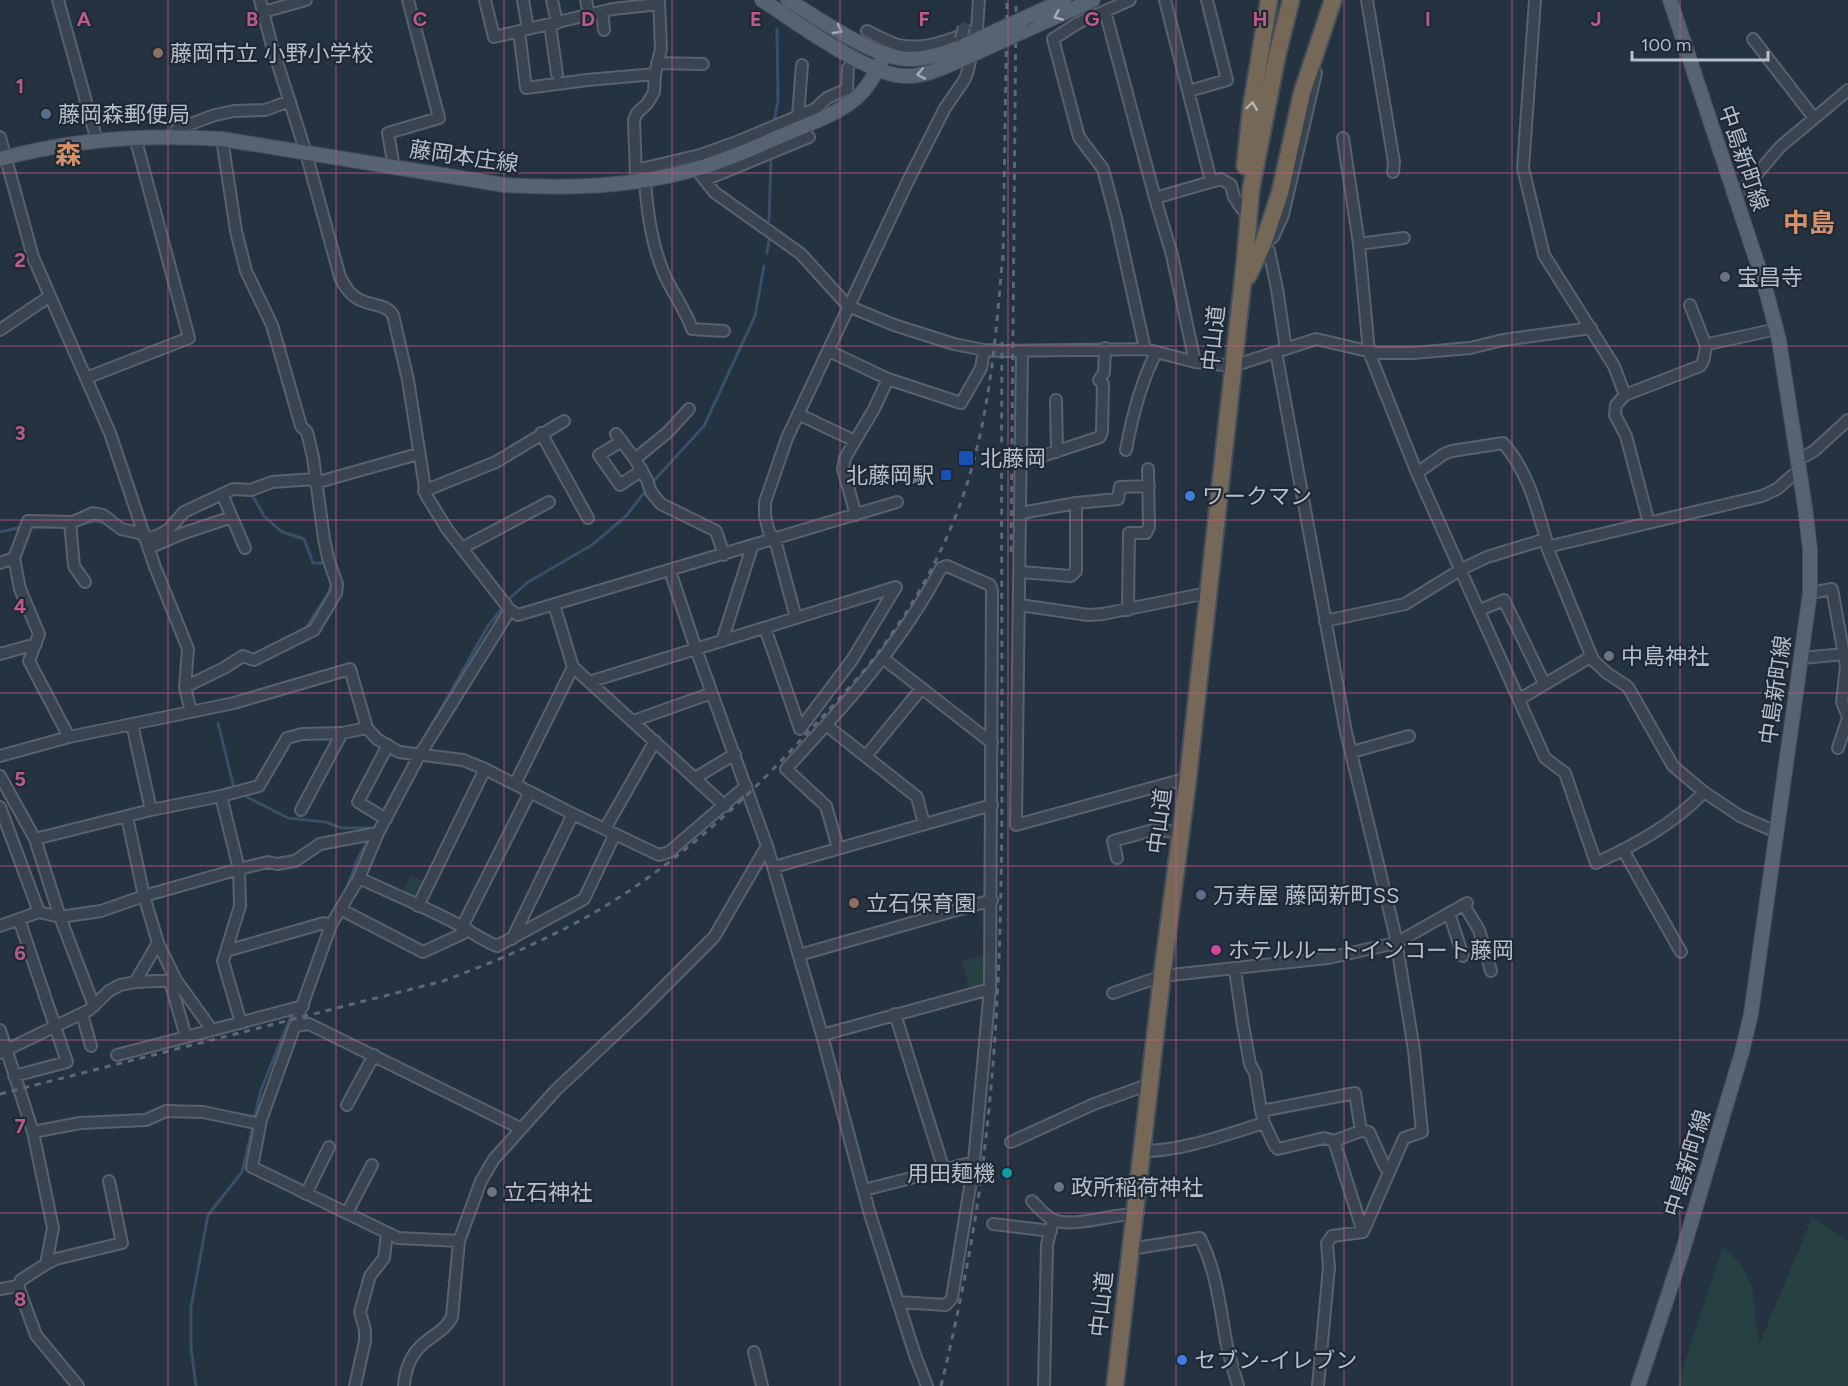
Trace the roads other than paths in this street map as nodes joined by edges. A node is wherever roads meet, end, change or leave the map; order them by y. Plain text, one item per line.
1 (58, 0) edge
2 (260, 0) edge
3 (306, 0) edge
4 (408, 0) edge
5 (485, 0) edge
6 (523, 0) edge
7 (552, 0) edge
8 (586, 0) edge
9 (762, 0) edge
10 (788, 0) edge
11 (979, 0) edge
12 (1064, 0) edge
13 (1093, 0) edge
14 (1130, 0) edge
15 (1165, 0) edge
16 (1207, 0) edge
17 (1269, 0) edge
18 (1291, 0) edge
19 (1301, 0) edge
20 (1333, 0) edge
21 (1342, 0) edge
22 (1367, 0) edge
23 (1535, 0) edge
24 (1670, 0) edge
25 (659, 2) edge
26 (616, 4) edge
27 (1105, 11) junction
28 (263, 12) junction
29 (602, 12) junction
30 (589, 15) junction
31 (553, 24) junction
32 (964, 27) dead end
33 (977, 29) junction
34 (524, 30) junction
35 (603, 30) dead end
36 (867, 32) dead end
37 (1753, 39) dead end
38 (962, 48) junction
39 (885, 53) junction
40 (703, 64) dead end
41 (802, 65) dead end
42 (848, 68) dead end
43 (656, 69) junction
44 (877, 70) junction
45 (557, 74) dead end
46 (1848, 90) edge
47 (1189, 91) junction
48 (290, 101) junction
49 (798, 116) junction
50 (1814, 118) junction
51 (175, 136) junction
52 (0, 137) edge
53 (135, 137) junction
54 (809, 137) dead end
55 (1343, 138) dead end
56 (222, 139) junction
57 (97, 141) junction
58 (306, 153) junction
59 (3, 158) edge
60 (394, 167) junction
61 (1393, 172) dead end
62 (701, 175) junction
63 (639, 177) junction
64 (1211, 181) junction
65 (1734, 194) junction
66 (1155, 198) junction
67 (1242, 209) junction
68 (1404, 238) dead end
69 (1263, 244) junction
70 (1359, 244) junction
71 (1245, 261) junction
72 (1241, 290) junction
73 (50, 296) junction
74 (1690, 305) dead end
75 (848, 306) junction
76 (1591, 328) junction
77 (1777, 329) junction
78 (0, 330) edge
79 (724, 330) dead end
80 (1706, 346) junction
81 (1105, 348) junction
82 (1145, 349) junction
83 (984, 350) junction
84 (829, 351) junction
85 (1022, 351) junction
86 (1281, 351) junction
87 (1369, 352) junction
88 (1156, 353) junction
89 (1195, 362) junction
90 (1233, 366) junction
91 (86, 378) junction
92 (888, 379) junction
93 (1625, 395) junction
94 (1056, 400) dead end
95 (689, 409) dead end
96 (798, 414) junction
97 (1848, 420) edge
98 (564, 421) dead end
99 (541, 433) junction
100 (855, 441) junction
101 (1126, 450) dead end
102 (1057, 452) junction
103 (418, 454) junction
104 (635, 459) junction
105 (1021, 463) junction
106 (1798, 467) junction
107 (1148, 469) dead end
108 (642, 470) junction
109 (1417, 473) junction
110 (315, 481) junction
111 (1149, 486) junction
112 (424, 491) junction
113 (222, 494) junction
114 (549, 502) dead end
115 (897, 502) dead end
116 (1076, 503) junction
117 (1021, 513) junction
118 (856, 515) junction
119 (232, 517) junction
120 (588, 518) dead end
121 (70, 522) junction
122 (1649, 524) junction
123 (146, 540) junction
124 (775, 540) junction
125 (1546, 543) junction
126 (752, 547) junction
127 (245, 548) dead end
128 (462, 548) junction
129 (724, 555) junction
130 (14, 558) junction
131 (0, 563) edge
132 (1460, 570) junction
133 (670, 571) junction
134 (1021, 572) junction
135 (85, 582) dead end
136 (1208, 593) junction
137 (1810, 594) junction
138 (554, 605) junction
139 (1020, 605) junction
140 (510, 610) junction
141 (1128, 610) junction
142 (1480, 610) junction
143 (796, 618) junction
144 (1325, 621) junction
145 (765, 628) junction
146 (722, 641) junction
147 (36, 644) junction
148 (696, 649) junction
149 (0, 654) edge
150 (1844, 654) junction
151 (1592, 656) junction
152 (1802, 658) junction
153 (884, 659) junction
154 (573, 667) junction
155 (589, 682) junction
156 (1544, 683) junction
157 (185, 687) junction
158 (921, 689) junction
159 (712, 693) junction
160 (1520, 699) junction
161 (191, 712) junction
162 (1848, 718) edge
163 (633, 721) junction
164 (132, 724) junction
165 (826, 725) junction
166 (367, 728) junction
167 (342, 733) junction
168 (1409, 736) dead end
169 (69, 737) junction
170 (655, 741) junction
171 (992, 743) junction
172 (388, 745) junction
173 (1838, 748) dead end
174 (1352, 752) junction
175 (735, 754) junction
176 (0, 756) edge
177 (419, 756) junction
178 (866, 756) junction
179 (485, 769) junction
180 (0, 776) edge
181 (695, 778) junction
182 (1188, 778) junction
183 (515, 784) junction
184 (746, 786) junction
185 (530, 792) junction
186 (1704, 792) junction
187 (222, 796) junction
188 (13, 799) junction
189 (992, 805) junction
190 (725, 806) junction
191 (0, 807) edge
192 (151, 810) junction
193 (301, 810) dead end
194 (573, 814) junction
195 (127, 817) junction
196 (386, 819) junction
197 (924, 824) junction
198 (610, 832) junction
199 (1180, 832) junction
200 (1776, 832) junction
201 (378, 833) junction
202 (35, 839) junction
203 (767, 846) junction
204 (838, 848) junction
205 (1623, 850) junction
206 (1117, 858) dead end
207 (774, 867) junction
208 (239, 868) junction
209 (359, 878) junction
210 (144, 896) junction
211 (992, 900) junction
212 (418, 906) junction
213 (342, 910) junction
214 (39, 912) junction
215 (1449, 913) junction
216 (60, 917) junction
217 (19, 919) junction
218 (331, 925) junction
219 (0, 926) edge
220 (462, 927) junction
221 (512, 939) junction
222 (1396, 942) junction
223 (158, 943) junction
224 (226, 951) junction
225 (1681, 952) dead end
226 (799, 955) junction
227 (1463, 956) dead end
228 (1235, 970) junction
229 (1491, 971) dead end
230 (1162, 976) junction
231 (173, 981) junction
232 (135, 982) junction
233 (990, 988) junction
234 (1113, 993) dead end
235 (94, 1005) junction
236 (303, 1006) junction
237 (82, 1014) junction
238 (895, 1014) junction
239 (241, 1023) junction
240 (295, 1026) junction
241 (55, 1027) junction
242 (0, 1030) edge
243 (212, 1030) junction
244 (822, 1035) junction
245 (186, 1037) junction
246 (91, 1046) dead end
247 (3, 1052) edge
248 (117, 1055) dead end
249 (374, 1055) junction
250 (14, 1076) junction
251 (1150, 1084) junction
252 (347, 1105) dead end
253 (1261, 1112) junction
254 (1264, 1123) junction
255 (260, 1124) junction
256 (520, 1128) junction
257 (1361, 1131) junction
258 (33, 1132) junction
259 (1334, 1141) junction
260 (1011, 1142) dead end
261 (329, 1147) dead end
262 (1142, 1151) junction
263 (974, 1162) junction
264 (372, 1165) dead end
265 (1391, 1167) junction
266 (944, 1170) junction
267 (109, 1181) dead end
268 (864, 1190) junction
269 (306, 1194) junction
270 (1032, 1201) dead end
271 (347, 1213) junction
272 (1134, 1214) junction
273 (993, 1224) dead end
274 (1052, 1226) junction
275 (1364, 1232) junction
276 (387, 1233) junction
277 (459, 1241) junction
278 (1130, 1249) junction
279 (46, 1264) junction
280 (18, 1286) junction
281 (0, 1289) edge
282 (898, 1302) junction
283 (754, 1352) dead end
284 (78, 1386) edge
285 (355, 1386) edge
286 (404, 1386) edge
287 (762, 1386) edge
288 (927, 1386) edge
289 (1044, 1386) edge
290 (1115, 1386) edge
291 (1238, 1386) edge
292 (1318, 1386) edge
293 (1638, 1386) edge

1 - 57 street
2 - 28 street
3 - 28 street
4 - 60 street
5 - 34 street
6 - 34 street
7 - 31 street
8 - 30 street
9 - 44 main road
10 -> 39 main road
11 - 33 street
12 - 38 main road, bridge
13 -> 38 main road, bridge
14 - 27 street
15 - 47 street
16 - 47 street
67 -> 17 highway
18 - 71 highway, 中山道
19 - 71 highway, 中山道
20 - 69 highway
21 - 69 street
22 - 61 street
23 - 76 street
24 - 65 main road, 中島新町線
25 - 26 street
25 - 43 street
26 - 29 street
27 - 66 street
27 - 82 street
28 - 48 street
29 - 30 street
29 - 35 street
30 - 31 street
31 - 34 street
31 - 45 street
32 - 38 street, bridge
33 - 36 street
33 - 75 street
34 - 43 street
37 - 50 street
38 - 39 main road
38 -> 44 main road
39 - 44 main road, 藤岡本庄線
40 - 43 street
41 - 49 street
42 - 49 street
43 - 63 street
44 - 62 main road, 藤岡本庄線
46 - 50 street
47 - 64 street
48 - 51 street
48 - 58 street
49 - 63 street
50 - 65 street
51 - 53 main road, 藤岡本庄線
51 - 56 main road, 藤岡本庄線
52 - 59 street
53 - 57 main road, 藤岡本庄線
53 - 91 street
54 - 62 street
55 - 70 street
56 - 58 main road, 藤岡本庄線
56 - 110 street
57 - 59 main road, 藤岡本庄線
58 - 60 main road, 藤岡本庄線
58 - 103 street
59 - 73 street
60 - 63 main road, 藤岡本庄線
62 - 63 main road, 藤岡本庄線
62 - 75 street
63 - 79 street
64 - 66 street
64 - 67 street
65 - 77 main road, 中島新町線
66 - 89 street
67 - 72 highway
68 - 70 street
69 - 72 highway
69 - 86 street
70 - 87 street
71 - 72 highway, 中山道
72 - 90 highway, 中山道
73 - 78 street
73 - 91 street
74 - 80 street
75 - 83 street
75 - 84 street
76 - 87 street
76 - 93 street
77 - 80 street
77 - 106 main road, 中島新町線
80 - 93 street
81 - 82 street
81 - 85 street
81 - 102 street
82 - 88 street
83 - 85 street
83 - 92 street
84 - 92 street
84 - 96 street
85 - 105 street
86 - 87 street
86 - 90 street
86 - 144 street
87 - 109 street
88 - 89 street
88 - 101 street
89 - 90 street
90 - 136 highway, 中山道
91 - 123 street
92 - 100 street
93 - 122 street
94 - 102 street
95 - 104 street
96 - 100 street
96 - 124 street
97 - 106 street
98 - 99 street
99 - 112 street
99 - 120 street
100 - 118 street
102 - 105 street
103 - 110 street
103 - 112 street
104 - 108 street
104 - 108 street
105 - 117 street
106 - 122 street
106 - 137 main road, 中島新町線
107 - 111 street
108 - 129 street
109 - 125 street
109 - 132 street
110 - 113 street
110 - 157 street
111 - 116 street
111 - 141 street
112 - 128 street
113 - 119 street
113 - 123 street
114 - 128 street
115 - 118 street
116 - 117 street
116 - 134 street
117 - 134 street
118 - 124 street
119 - 123 street
119 - 127 street
121 - 123 street
121 - 130 street
121 - 135 street
122 - 125 street
123 - 157 street
124 - 126 street
124 - 143 street
125 - 132 street
125 - 151 street
126 - 129 street
126 - 146 street
128 - 140 street
129 - 133 street
130 - 131 street
130 - 147 street
132 - 142 street
132 - 144 street
133 - 138 street
133 - 148 street
134 - 139 street
136 - 141 street
136 - 182 highway, 中山道
137 - 150 street
137 - 152 main road, 中島新町線
138 - 140 street
138 - 154 street
139 - 141 street
139 - 182 street
140 - 177 street
142 - 156 street
142 - 160 street
143 - 145 street
143 - 145 street
144 - 174 street
145 - 146 street
146 - 148 street
147 - 149 street
147 - 169 street
148 - 155 street
148 - 159 street
150 - 152 street
150 - 162 street
151 - 156 street
151 - 186 street
152 - 200 main road, 中島新町線
153 - 158 street
153 - 165 street
153 - 171 street
154 - 155 street
154 - 183 street
155 - 163 street
156 - 160 street
157 - 161 street
158 - 171 street
158 - 178 street
159 - 163 street
159 - 175 street
160 - 205 street
161 - 164 street
161 - 166 street
162 - 173 street
163 - 170 street
164 - 169 street
164 - 192 street
165 - 178 street
165 - 204 street
166 - 167 street
166 - 172 street
167 - 187 street
167 - 193 street
168 - 174 street
169 - 176 street
170 - 181 street
170 - 198 street
171 - 189 street
172 - 177 street
172 - 196 street
174 - 222 street
175 - 181 street
175 - 184 street
177 - 179 street
177 - 196 street
178 - 197 street
179 - 183 street
179 - 212 street
180 - 188 street
181 - 190 street
182 - 199 highway, 中山道
183 - 185 street
184 - 190 street
184 - 203 street
185 - 194 street
185 - 220 street
186 - 200 street
186 - 205 street
187 - 192 street
187 - 208 street
188 - 191 street
188 - 202 street
189 - 197 street
189 - 211 street
190 - 198 street
191 - 214 street
192 - 195 street
194 - 198 street
194 - 221 street
195 - 202 street
195 - 210 street
196 - 201 street
197 - 204 street
198 - 221 street
199 - 206 street
199 - 230 highway, 中山道
200 - 293 main road, 中島新町線
201 - 208 street
201 - 209 street
202 - 216 street
203 - 207 street
203 - 256 street
204 - 207 street
205 - 225 street
207 - 226 street
208 - 210 street
208 - 224 street
209 - 212 street
209 - 213 street
210 - 216 street
210 - 223 street
211 - 226 street
211 - 233 street
212 - 220 street
213 - 218 street
213 - 220 street
214 - 216 street
214 - 217 street
215 - 222 street
215 - 227 street
215 - 229 street
216 - 235 street
217 - 219 street
217 - 241 street
218 - 224 street
218 - 236 street
220 - 221 street
222 - 228 street
222 - 265 street
223 - 231 street
223 - 232 street
224 - 239 street
226 - 244 street
228 - 230 street
228 - 253 street
230 - 234 street
230 - 251 highway, 中山道
231 - 232 street
231 - 243 street
231 - 245 street
232 - 235 street
233 - 238 street
233 - 263 street
235 - 237 street
236 - 239 street
236 - 240 street
237 - 241 street
237 - 246 street
238 - 244 street
238 - 266 street
239 - 243 street
240 - 249 street
240 - 255 street
241 - 247 street
241 - 250 street
242 - 247 street
243 - 245 street
244 - 268 street
245 - 248 street
247 - 250 street
249 - 252 street
249 - 256 street
250 - 258 street
251 - 260 street
251 - 262 highway, 中山道
253 - 254 street
253 - 257 street
254 - 259 street
254 - 262 street
255 - 258 street
255 - 269 street
256 - 277 street
257 - 259 street
257 - 265 street
258 - 279 street
259 - 275 street
261 - 269 street
262 - 272 highway, 中山道
263 - 266 street
263 - 282 street
264 - 271 street
265 - 275 street
266 - 268 street
267 - 279 street
268 - 282 street
269 - 271 street
270 - 274 street
271 - 276 street
272 - 274 street
272 - 278 highway, 中山道
273 - 274 street
274 - 289 street
275 - 292 street
276 - 277 street
276 - 285 street
277 - 286 street
278 - 290 highway, 中山道
278 - 291 street
279 - 280 street
280 - 281 street
280 - 284 street
282 - 288 street
283 - 287 street

